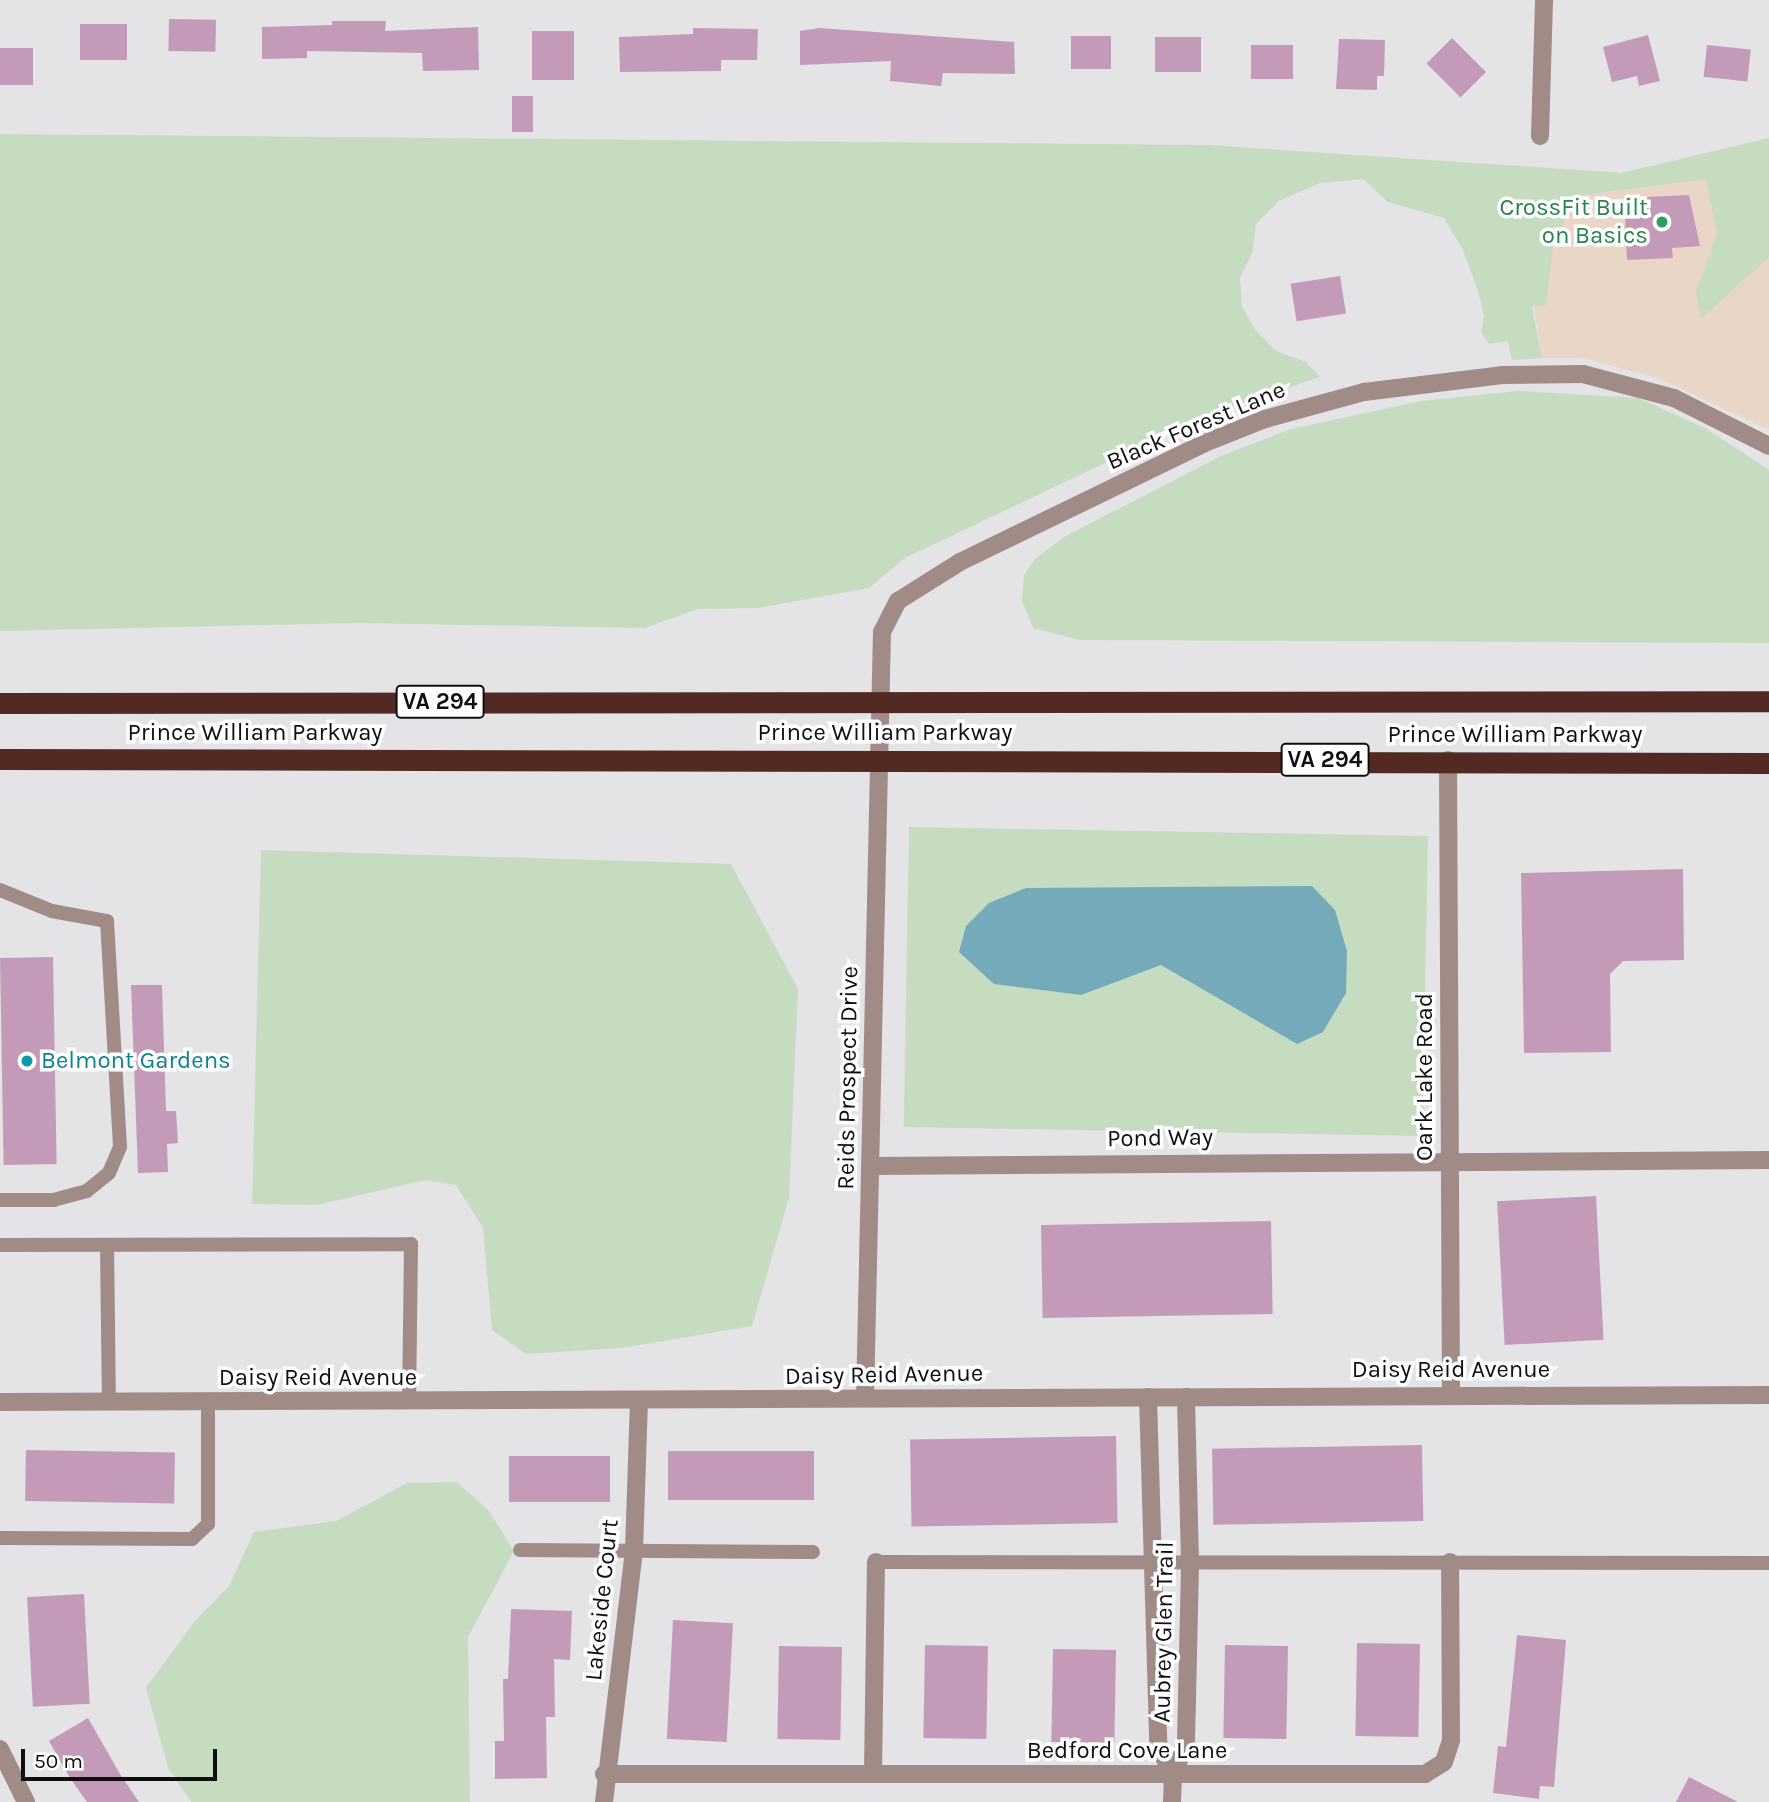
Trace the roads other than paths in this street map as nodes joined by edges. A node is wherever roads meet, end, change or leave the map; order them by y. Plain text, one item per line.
1 (1544, 0) edge
2 (1540, 136) dead end
3 (1769, 446) edge
4 (1769, 701) edge
5 (881, 702) junction
6 (0, 703) edge
7 (0, 759) edge
8 (880, 760) junction
9 (1448, 760) junction
10 (1769, 763) edge
11 (0, 890) edge
12 (1450, 1160) junction
13 (1769, 1160) edge
14 (870, 1166) junction
15 (0, 1200) edge
16 (0, 1245) edge
17 (107, 1245) junction
18 (1451, 1394) junction
19 (1769, 1395) edge
20 (1148, 1397) junction
21 (1186, 1397) junction
22 (865, 1398) junction
23 (0, 1402) edge
24 (208, 1402) junction
25 (409, 1402) junction
26 (639, 1402) junction
27 (109, 1403) junction
28 (0, 1538) edge
29 (520, 1550) dead end
30 (634, 1550) junction
31 (813, 1552) dead end
32 (876, 1562) joint
33 (1150, 1562) junction
34 (1191, 1562) junction
35 (1450, 1563) junction
36 (1769, 1563) edge
37 (0, 1749) edge
38 (604, 1774) junction
39 (873, 1774) junction
40 (1173, 1776) junction
41 (26, 1802) edge
42 (604, 1802) edge
43 (1172, 1802) edge

1 - 2 street
3 - 5 street, Black Forest Lane
4 - 5 highway, Prince William Parkway / VA 294
5 - 6 highway, Prince William Parkway / VA 294
5 - 8 street, Black Forest Lane
7 - 8 highway, Prince William Parkway / VA 294
8 - 9 highway, Prince William Parkway / VA 294
8 - 14 street, Reids Prospect Drive
9 - 10 highway, Prince William Parkway / VA 294
9 - 12 street, Oark Lake Road
11 - 15 lane
12 - 13 street, Pond Way
12 - 14 street, Pond Way
12 - 18 street, Oark Lake Road
14 - 22 street, Reids Prospect Drive
16 - 17 lane
17 - 25 lane
17 - 27 lane
18 - 19 street, Daisy Reid Avenue
18 - 21 street, Daisy Reid Avenue
20 - 21 street, Daisy Reid Avenue
20 - 22 street, Daisy Reid Avenue
20 - 33 street, Aubrey Glen Trail
21 - 34 street, Aubrey Glen Trail
22 - 26 street, Daisy Reid Avenue
23 - 27 street, Daisy Reid Avenue
24 - 25 street, Daisy Reid Avenue
24 - 27 street, Daisy Reid Avenue
24 - 28 lane
25 - 26 street, Daisy Reid Avenue
26 - 30 street, Lakeside Court
29 - 30 lane
30 - 31 lane
30 - 38 street, Lakeside Court
32 - 33 lane
32 - 39 street
33 - 34 lane
33 - 40 street, Aubrey Glen Trail
34 - 35 lane
34 - 40 street, Aubrey Glen Trail
35 - 36 lane
35 - 40 street, Bedford Cove Lane
37 - 41 street
38 - 39 street, Bedford Cove Lane
38 - 42 street, Lakeside Court
39 - 40 street, Bedford Cove Lane
40 - 43 street

